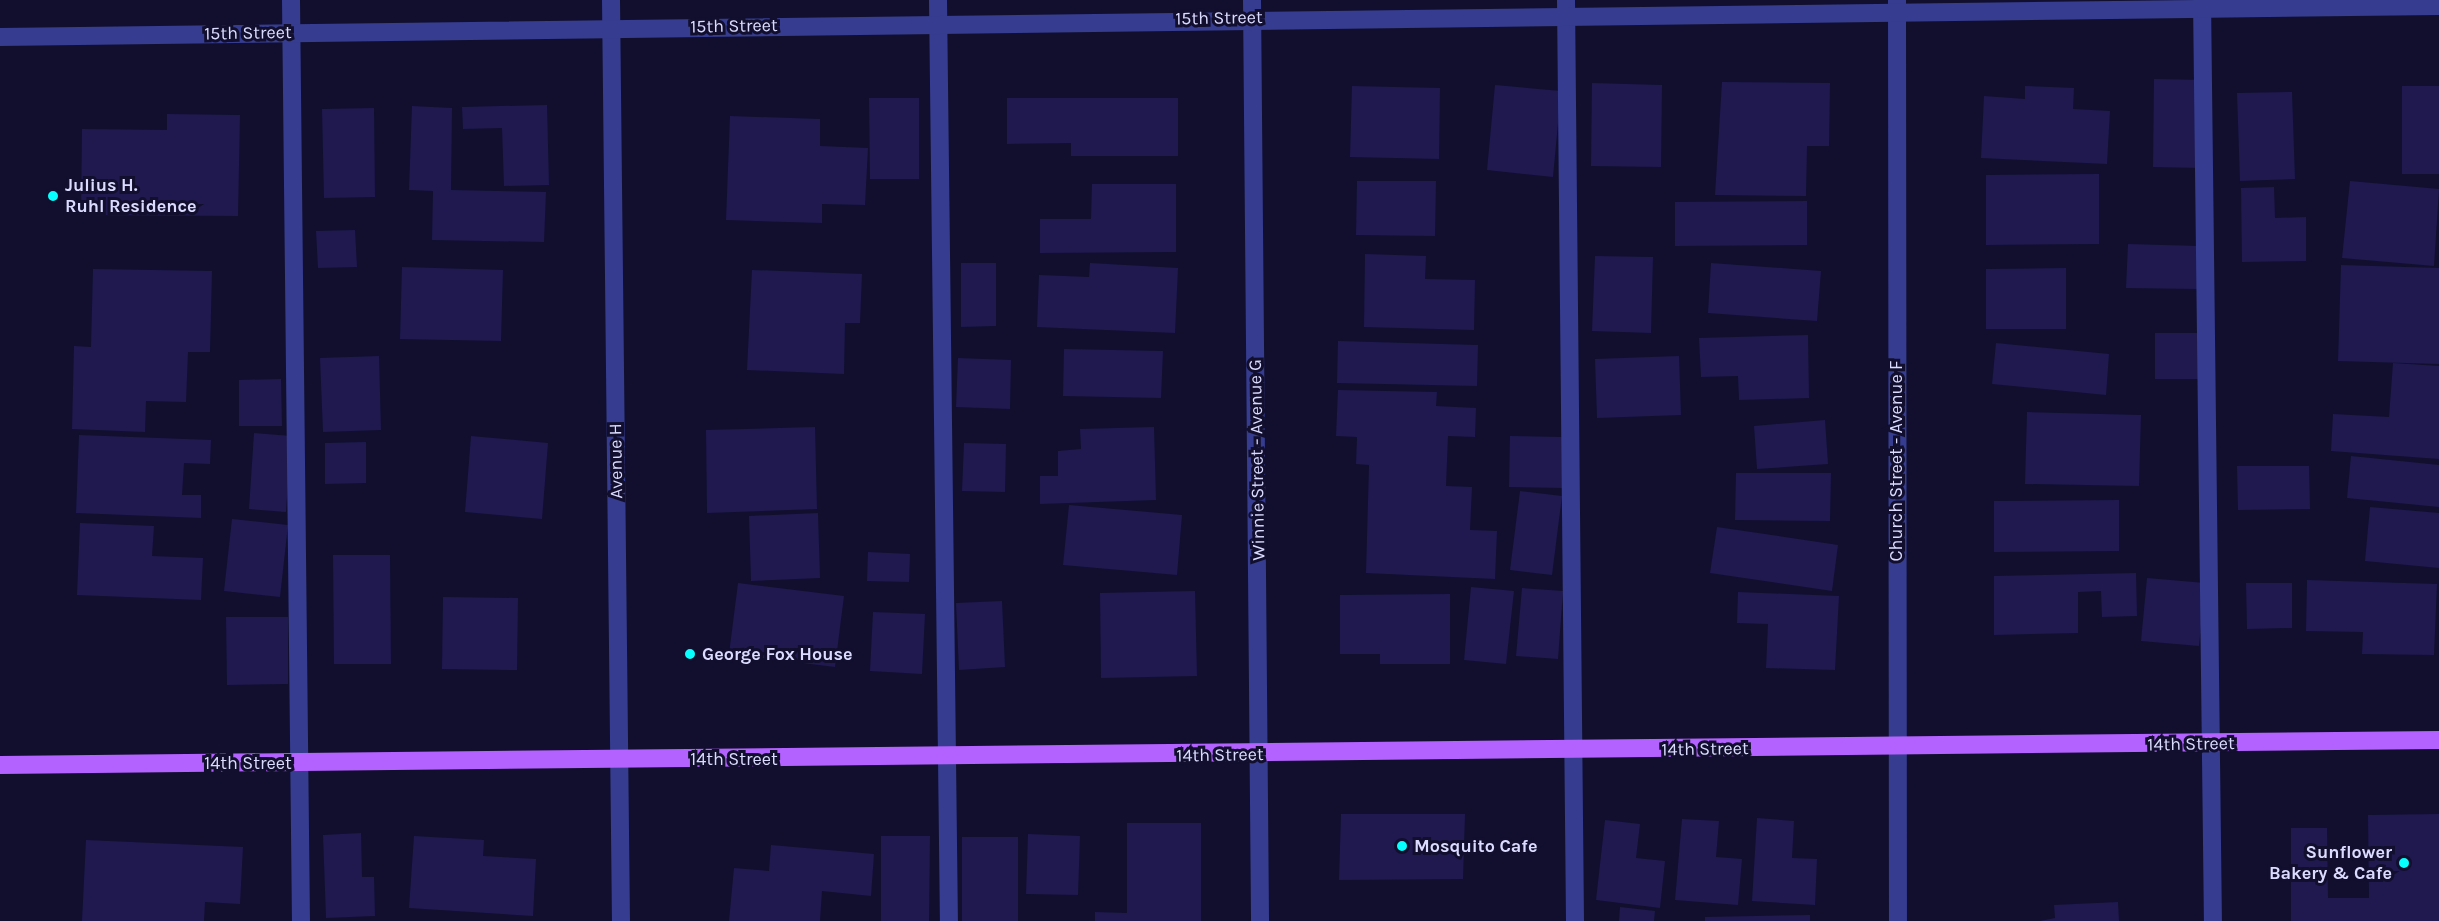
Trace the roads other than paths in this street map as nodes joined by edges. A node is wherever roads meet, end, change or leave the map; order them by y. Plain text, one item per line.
1 (291, 0) edge
2 (611, 0) edge
3 (938, 0) edge
4 (2202, 4) edge
5 (1897, 5) edge
6 (2439, 6) edge
7 (1566, 7) edge
8 (1252, 9) edge
9 (939, 23) junction
10 (611, 28) junction
11 (292, 33) junction
12 (0, 37) edge
13 (2439, 740) edge
14 (2211, 743) junction
15 (1896, 747) junction
16 (1574, 751) junction
17 (1259, 754) junction
18 (950, 757) junction
19 (619, 760) junction
20 (300, 762) junction
21 (0, 765) edge
22 (301, 921) edge
23 (621, 921) edge
24 (949, 921) edge
25 (1260, 921) edge
26 (1575, 921) edge
27 (1898, 921) edge
28 (2213, 921) edge

1 - 11 street
2 - 10 street, Avenue H
3 - 9 street
4 - 5 street, 15th Street
4 - 6 street, 15th Street
4 - 14 street
5 - 7 street, 15th Street
5 - 15 street, Church Street - Avenue F
7 - 8 street, 15th Street
7 - 16 street
8 - 9 street, 15th Street
8 - 17 street, Winnie Street - Avenue G
9 - 10 street, 15th Street
9 - 18 street
10 - 11 street, 15th Street
10 - 19 street, Avenue H
11 - 12 street, 15th Street
11 - 20 street
13 - 14 main road, 14th Street
14 - 15 main road, 14th Street
14 - 28 street
15 - 16 main road, 14th Street
15 - 27 street, Church Street - Avenue F
16 - 17 main road, 14th Street
16 - 26 street
17 - 18 main road, 14th Street
17 - 25 street, Winnie Street - Avenue G
18 - 19 main road, 14th Street
18 - 24 street
19 - 20 main road, 14th Street
19 - 23 street, Avenue H
20 - 21 main road, 14th Street
20 - 22 street

